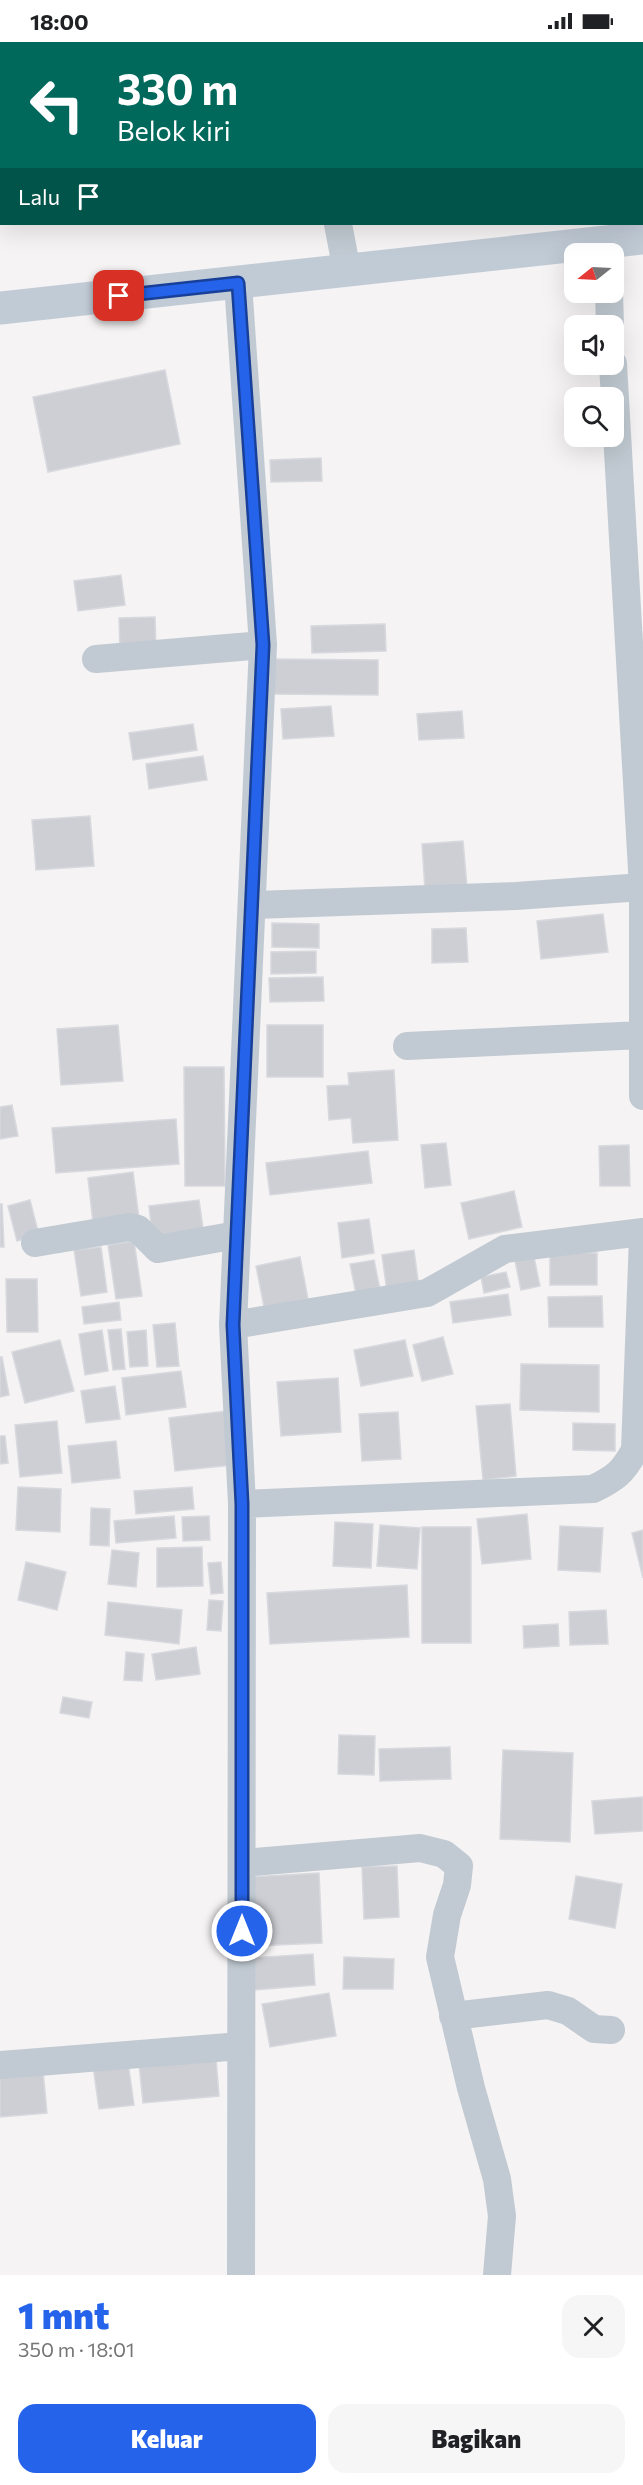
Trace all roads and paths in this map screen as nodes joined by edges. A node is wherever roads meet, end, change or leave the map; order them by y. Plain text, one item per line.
1 (338, 225) edge
2 (621, 240) edge
3 (347, 271) junction
4 (238, 283) junction
5 (0, 308) edge
6 (614, 375) edge
7 (263, 645) junction
8 (96, 659) dead end
9 (643, 887) edge
10 (252, 905) junction
11 (642, 1035) edge
12 (407, 1046) dead end
13 (643, 1096) edge
14 (643, 1234) edge
15 (237, 1235) junction
16 (35, 1243) dead end
17 (233, 1325) junction
18 (639, 1450) edge
19 (242, 1504) junction
20 (242, 1863) junction
21 (453, 2016) junction
22 (611, 2030) dead end
23 (241, 2046) junction
24 (0, 2065) edge
25 (241, 2275) edge
26 (497, 2275) edge

1 - 3 street
2 - 3 street
3 - 4 street
4 - 5 street
4 - 7 street
6 - 9 street
7 - 8 street
7 - 10 street
9 - 10 street
9 - 11 street
10 - 15 street
11 - 12 street
11 - 13 street
14 - 17 street
14 - 18 street
15 - 16 street
15 - 17 street
17 - 19 street
18 - 19 street
19 - 20 street
20 - 21 street
20 - 23 street
21 - 22 street
21 - 26 street
23 - 24 street
23 - 25 street

